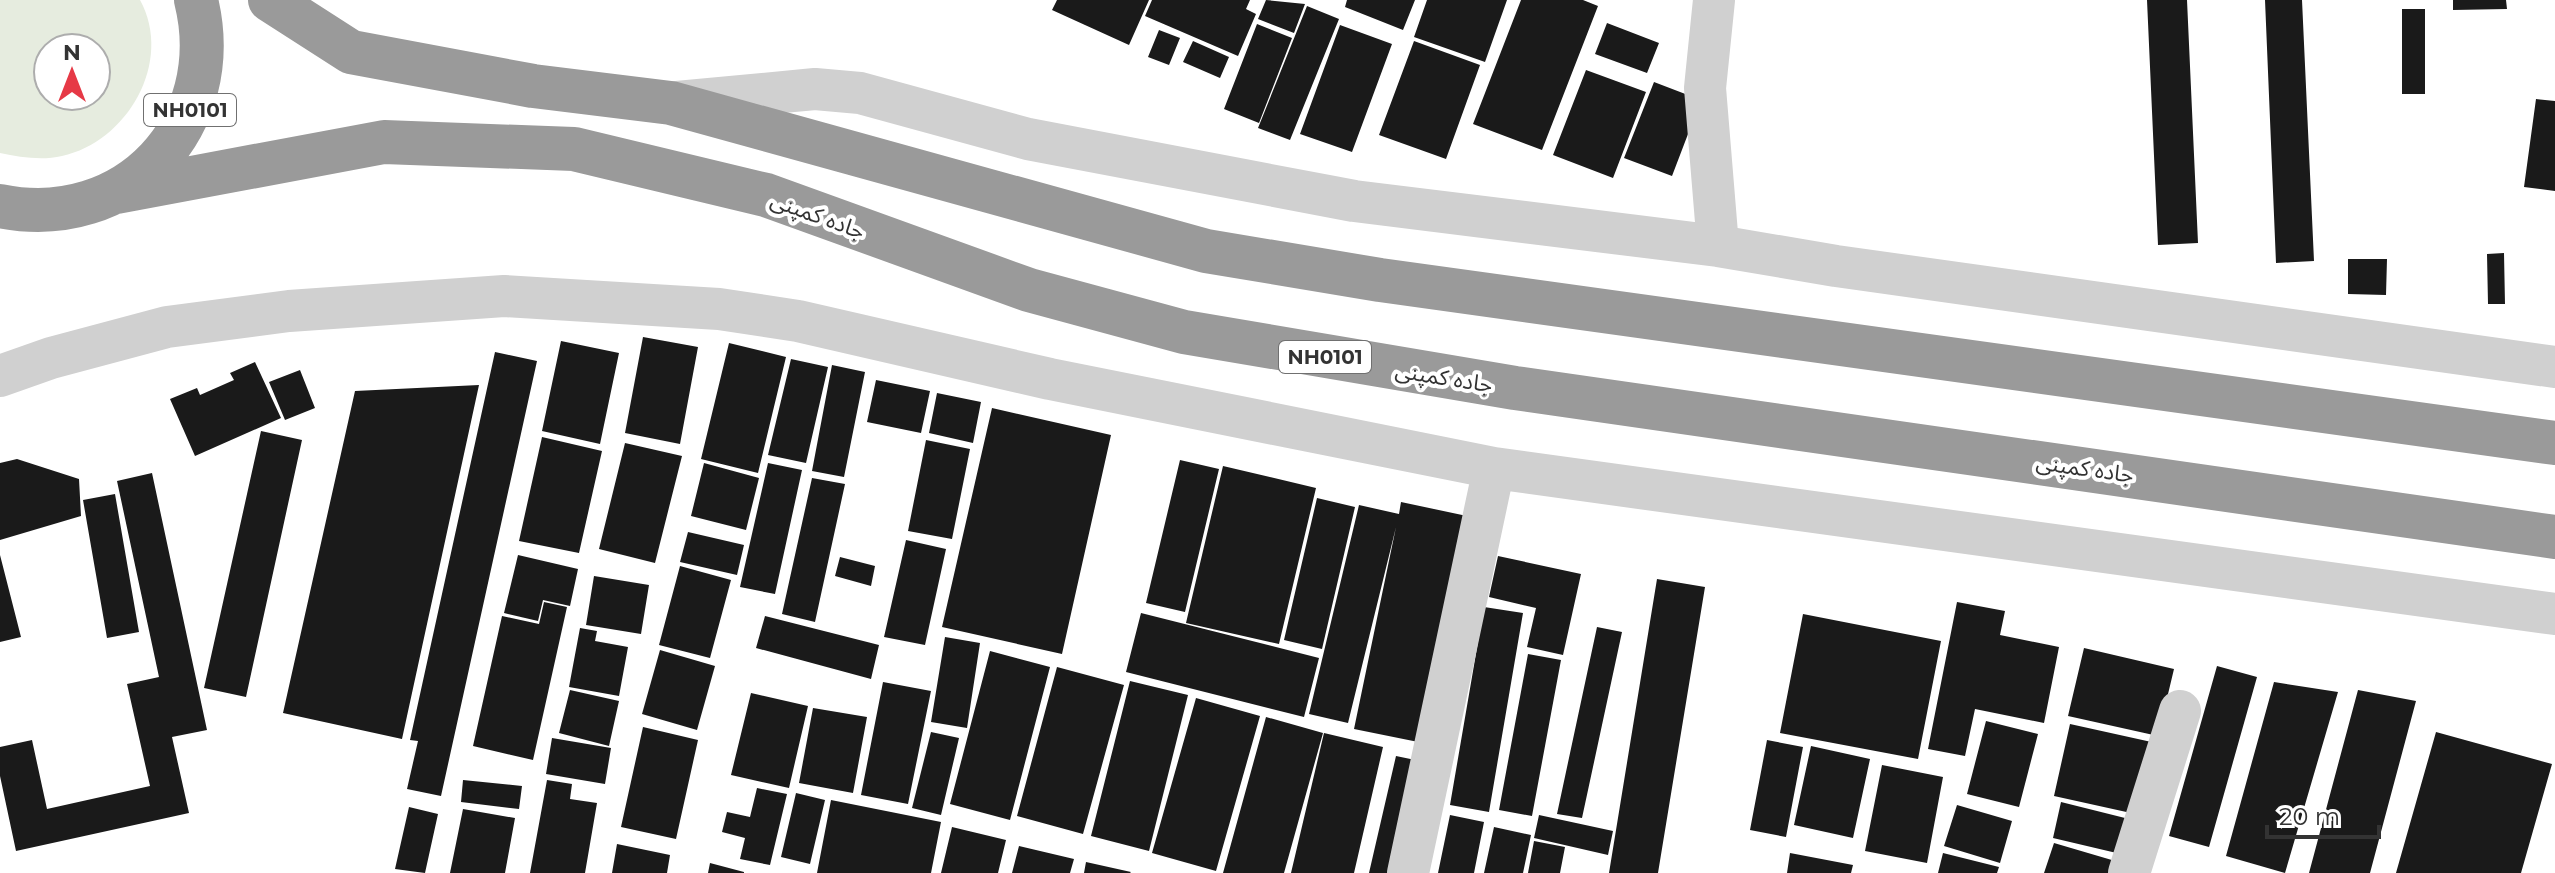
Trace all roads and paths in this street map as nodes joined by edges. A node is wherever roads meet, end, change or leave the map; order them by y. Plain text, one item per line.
1 (196, 0) edge
2 (270, 0) edge
3 (1714, 0) edge
4 (671, 103) junction
5 (117, 192) junction
6 (0, 206) edge
7 (1718, 246) junction
8 (2555, 367) edge
9 (0, 376) edge
10 (2555, 443) edge
11 (1494, 468) junction
12 (2555, 537) edge
13 (2555, 614) edge
14 (2180, 711) dead end
15 (1408, 873) edge
16 (2129, 873) edge

1 - 5 highway, NH0101
2 - 4 highway
3 - 7 street
4 - 7 street
4 - 10 highway
5 - 6 highway, NH0101
5 - 12 highway, جاده کمپنی / NH0101
7 - 8 street
9 - 11 street
11 - 13 street
11 - 15 street
14 - 16 street

